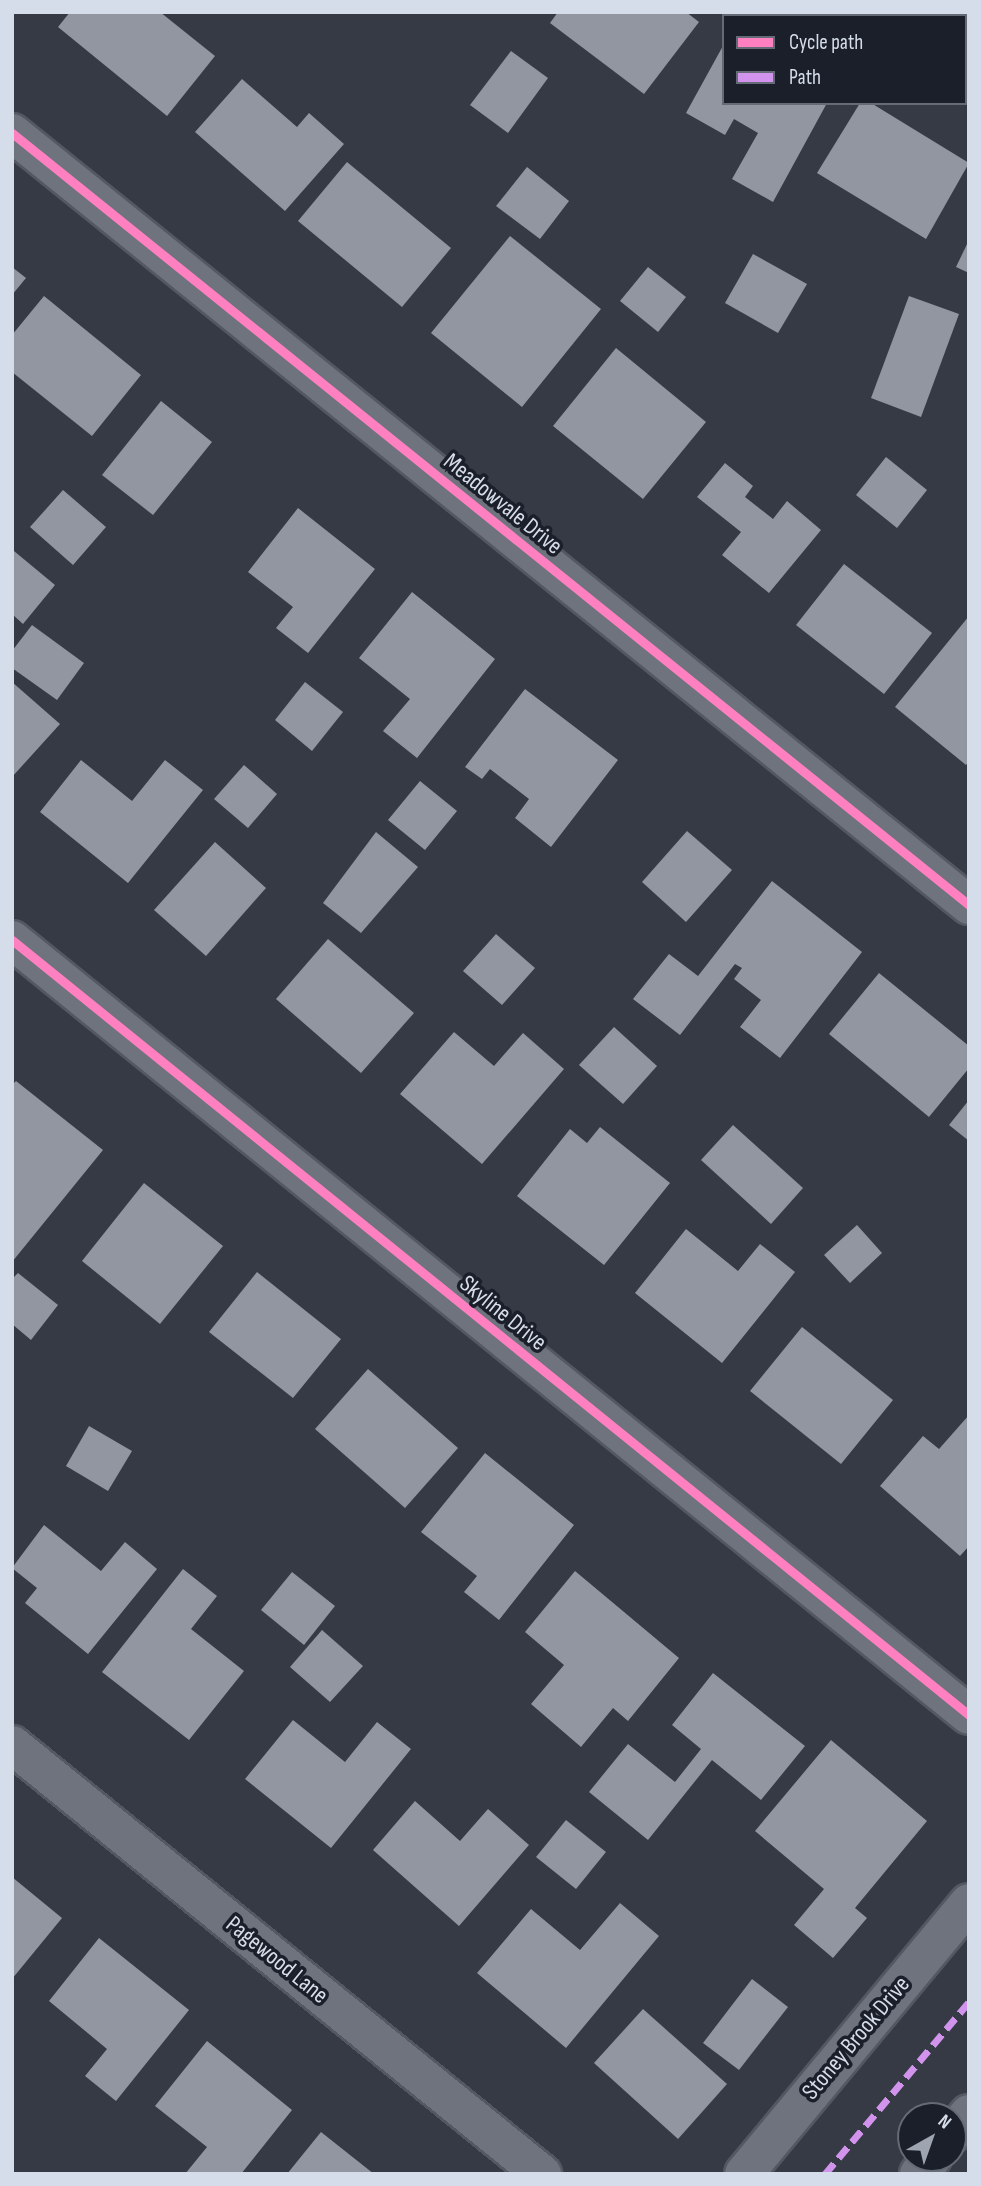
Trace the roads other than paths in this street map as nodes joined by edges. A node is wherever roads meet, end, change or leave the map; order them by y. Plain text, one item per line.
1 (12, 133) edge
2 (969, 905) edge
3 (12, 940) edge
4 (969, 1715) edge
5 (12, 1745) edge
6 (969, 1903) edge
7 (542, 2174) edge
8 (744, 2174) edge

1 - 2 street, Meadowvale Drive
3 - 4 street, Skyline Drive
5 - 7 street, Pagewood Lane
6 - 8 street, Stoney Brook Drive

